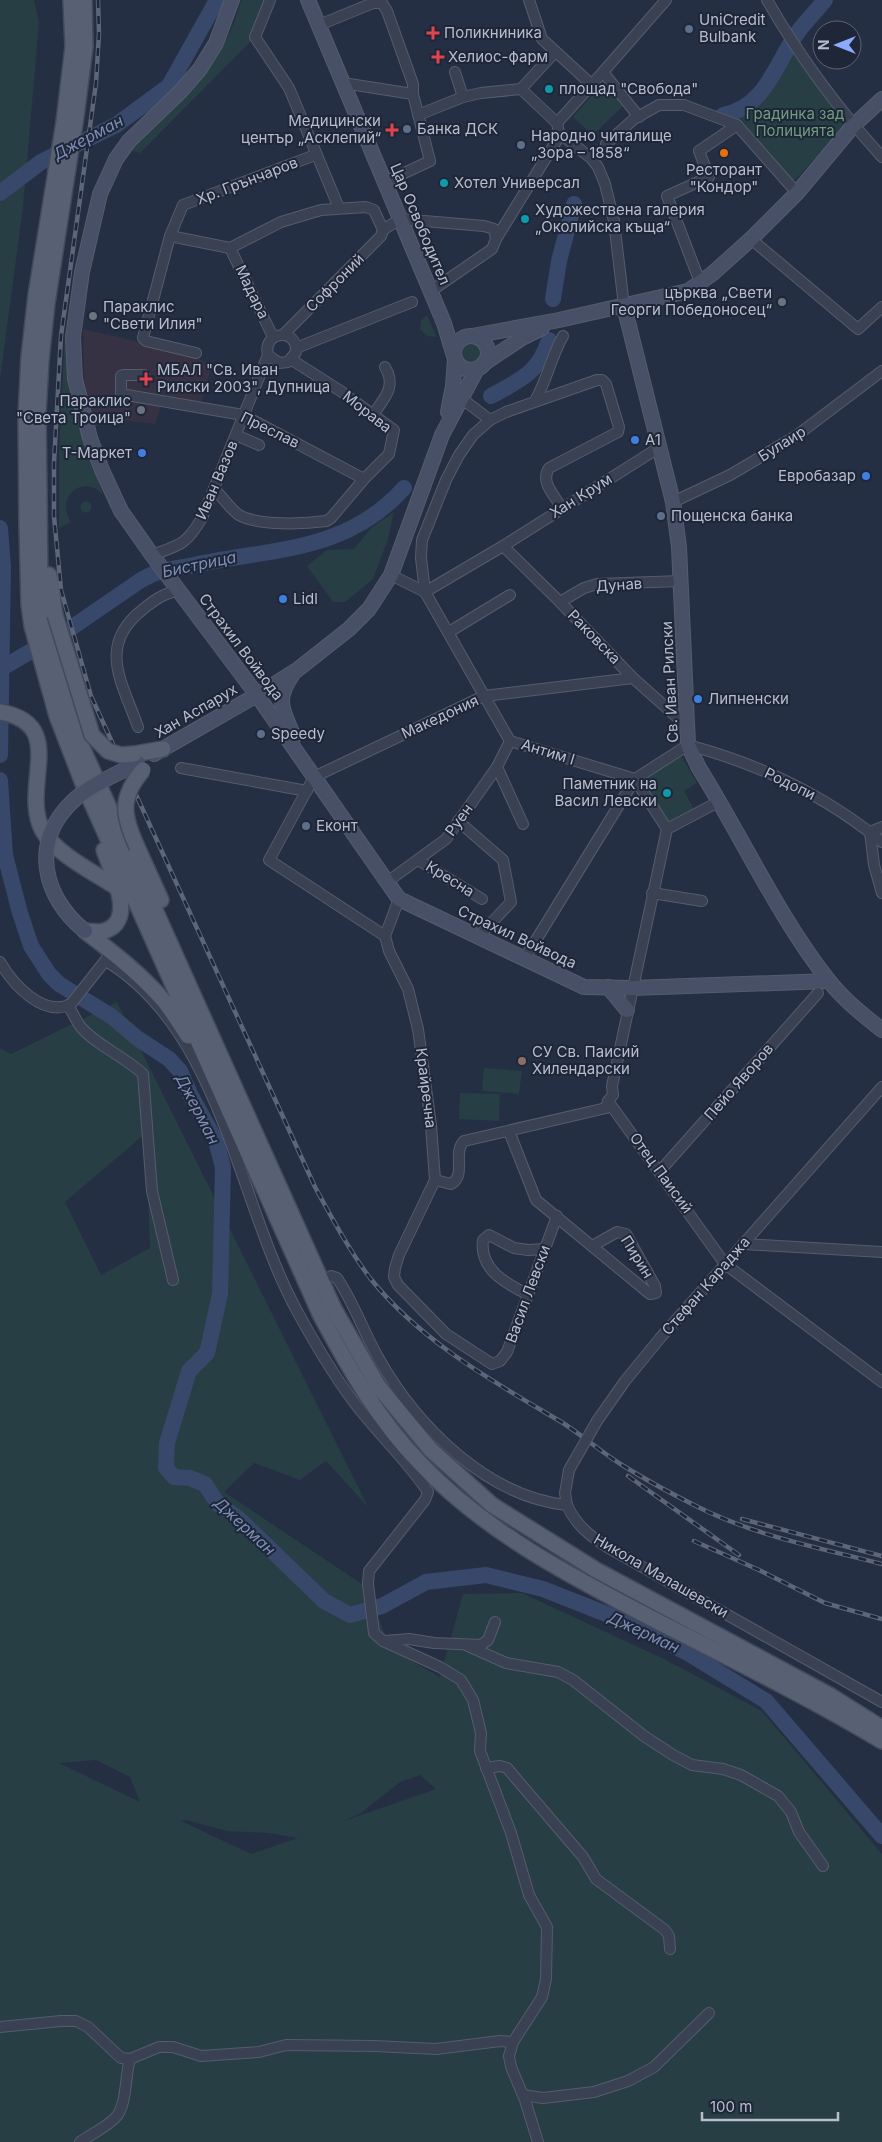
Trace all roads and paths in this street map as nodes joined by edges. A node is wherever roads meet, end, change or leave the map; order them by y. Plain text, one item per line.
1 (71, 0) edge
2 (84, 0) edge
3 (232, 0) edge
4 (270, 0) edge
5 (308, 0) edge
6 (529, 0) edge
7 (666, 0) edge
8 (767, 0) edge
9 (384, 2) edge
10 (319, 25) junction
11 (555, 52) junction
12 (455, 72) dead end
13 (603, 72) junction
14 (343, 83) junction
15 (592, 85) junction
16 (521, 89) junction
17 (413, 94) junction
18 (463, 97) junction
19 (882, 99) edge
20 (418, 114) junction
21 (638, 117) junction
22 (70, 119) junction
23 (737, 125) junction
24 (853, 126) junction
25 (558, 128) junction
26 (606, 144) dead end
27 (315, 155) junction
28 (882, 157) edge
29 (62, 171) junction
30 (385, 182) junction
31 (797, 192) junction
32 (339, 208) junction
33 (400, 219) junction
34 (383, 230) junction
35 (170, 236) junction
36 (751, 239) junction
37 (496, 240) junction
38 (230, 248) junction
39 (700, 282) junction
40 (431, 291) junction
41 (412, 302) dead end
42 (624, 306) junction
43 (882, 307) edge
44 (559, 320) junction
45 (444, 323) junction
46 (284, 334) junction
47 (469, 336) junction
48 (563, 336) dead end
49 (273, 337) junction
50 (296, 348) junction
51 (196, 353) dead end
52 (268, 355) junction
53 (454, 357) junction
54 (292, 360) junction
55 (385, 367) dead end
56 (480, 367) junction
57 (882, 371) edge
58 (144, 375) dead end
59 (535, 401) junction
60 (466, 402) junction
61 (244, 415) junction
62 (373, 415) junction
63 (488, 418) junction
64 (236, 435) junction
65 (442, 435) junction
66 (260, 445) dead end
67 (660, 447) junction
68 (364, 479) junction
69 (214, 489) junction
70 (673, 502) junction
71 (562, 508) junction
72 (503, 546) junction
73 (156, 560) junction
74 (391, 575) junction
75 (681, 581) junction
76 (176, 588) junction
77 (425, 592) junction
78 (510, 596) dead end
79 (560, 602) junction
80 (44, 621) junction
81 (449, 632) junction
82 (44, 650) junction
83 (297, 670) junction
84 (633, 678) junction
85 (257, 695) junction
86 (484, 696) junction
87 (5, 713) edge
88 (686, 726) junction
89 (138, 727) dead end
90 (510, 741) junction
91 (67, 744) junction
92 (688, 745) junction
93 (163, 749) joint
94 (303, 761) junction
95 (138, 762) junction
96 (497, 767) junction
97 (182, 768) dead end
98 (314, 777) junction
99 (635, 779) junction
100 (307, 791) junction
101 (720, 801) junction
102 (458, 821) junction
103 (523, 824) dead end
104 (882, 827) edge
105 (667, 829) junction
106 (870, 832) junction
107 (882, 842) edge
108 (418, 860) junction
109 (387, 882) junction
110 (116, 887) junction
111 (652, 893) junction
112 (882, 893) edge
113 (399, 899) junction
114 (482, 899) dead end
115 (702, 901) dead end
116 (112, 927) junction
117 (85, 931) junction
118 (385, 936) junction
119 (479, 936) junction
120 (525, 958) junction
121 (106, 961) junction
122 (0, 962) edge
123 (829, 981) junction
124 (608, 987) junction
125 (632, 988) junction
126 (818, 993) dead end
127 (70, 1005) junction
128 (627, 1010) junction
129 (882, 1030) edge
130 (212, 1071) junction
131 (882, 1087) edge
132 (608, 1101) junction
133 (509, 1131) junction
134 (660, 1172) junction
135 (435, 1180) junction
136 (557, 1216) junction
137 (743, 1244) junction
138 (594, 1245) junction
139 (304, 1246) junction
140 (545, 1249) junction
141 (882, 1252) edge
142 (725, 1264) junction
143 (331, 1276) dead end
144 (172, 1280) dead end
145 (300, 1292) dead end
146 (527, 1294) junction
147 (289, 1297) junction
148 (492, 1364) joint
149 (882, 1382) edge
150 (567, 1505) junction
151 (495, 1622) dead end
152 (383, 1641) junction
153 (468, 1646) junction
154 (882, 1702) edge
155 (882, 1728) edge
156 (882, 1741) edge
157 (486, 1768) junction
158 (823, 1866) dead end
159 (670, 1949) dead end
160 (709, 2013) dead end
161 (0, 2027) edge
162 (513, 2042) junction
163 (130, 2059) junction
164 (523, 2095) junction
165 (80, 2142) edge
166 (538, 2142) edge

1 - 22 main road
2 - 22 main road
3 - 73 street, Страхил Войвода
4 - 27 street
5 - 10 street, Цар Освободител
6 - 11 street
7 - 13 street
8 - 24 street
9 - 10 street
9 - 17 street
10 - 14 street, Цар Освободител
11 - 15 street
11 - 16 street
12 - 18 street
13 - 15 street
13 - 21 street
14 - 17 street
14 - 30 street, Цар Освободител
15 - 25 street
16 - 18 street
16 - 25 street
17 - 20 street
18 - 20 street
19 - 24 street, Хан Аспарух
20 - 30 street
21 - 23 street
21 - 26 street
22 - 29 main road
23 - 31 street
23 - 39 street
24 - 28 street
24 - 31 street, Хан Аспарух
25 - 37 street
25 - 42 street
27 - 32 street
27 - 35 street, Хр. Грънчаров
29 - 80 main road
29 - 80 main road
30 - 33 street, Цар Освободител
31 - 36 street, Хан Аспарух
32 - 34 street
32 - 38 street
33 - 34 street, Софроний
33 - 37 street
33 - 40 street, Цар Освободител
34 - 46 street, Софроний
35 - 38 street
35 - 51 street, Хр. Грънчаров
36 - 39 street, Хан Аспарух
36 - 43 street
37 - 40 street
38 - 49 street, Мадара
39 - 42 street, Хан Аспарух
40 - 45 street, Цар Освободител
41 - 50 street
42 - 44 street, Хан Аспарух
42 - 67 street, Св. Иван Рилски
44 - 47 street, Хан Аспарух
44 - 56 street, Хан Аспарух
45 - 47 street
45 - 53 street, Цар Освободител
46 - 49 street
46 - 50 street
47 - 53 street
47 - 56 street
48 - 59 street
49 - 52 street
50 - 54 street
52 - 54 street
52 - 61 street, Иван Вазов
53 - 56 street
53 - 65 street, Хан Аспарух
54 - 62 street, Морава
55 - 62 street
56 - 60 street, Хан Аспарух
57 - 70 street, Булаир
58 - 61 street, Преслав
59 - 63 street
59 - 71 street
60 - 63 street
60 - 65 street, Хан Аспарух
61 - 64 street, Иван Вазов
61 - 68 street, Преслав
62 - 68 street, Морава
63 - 77 street
64 - 66 street
64 - 69 street, Иван Вазов
65 - 74 street, Хан Аспарух
67 - 70 street, Св. Иван Рилски
67 - 71 street, Хан Крум
68 - 69 street
69 - 73 street, Иван Вазов
70 - 75 street, Св. Иван Рилски
71 - 72 street, Хан Крум
72 - 77 street, Хан Крум
72 - 79 street, Раковска
73 - 76 street, Страхил Войвода
74 - 77 street
74 - 83 street, Хан Аспарух
75 - 79 street, Дунав
75 - 88 street, Св. Иван Рилски
76 - 85 street, Страхил Войвода
76 - 89 street
77 - 81 street, Антим I
78 - 81 street
79 - 84 street, Раковска
80 - 82 main road
80 - 95 main road, bridge
81 - 86 street, Антим I
82 - 91 main road
82 - 139 main road
83 - 85 street, Хан Аспарух
83 - 94 street
84 - 86 street, Македония
84 - 88 street, Раковска
85 - 93 street, Хан Аспарух
85 - 94 street, Страхил Войвода
86 - 90 street, Антим I
86 - 98 street, Македония
87 - 110 main road
88 - 92 street, Св. Иван Рилски
90 - 96 street, Руен
90 - 99 street, Антим I
91 - 110 main road
91 - 130 main road
92 - 99 street
92 - 101 street, Св. Иван Рилски
92 - 106 street, Родопи
93 - 95 main road
94 - 98 street, Страхил Войвода
95 - 117 street, bridge
95 - 139 main road, bridge
96 - 102 street, Руен
96 - 103 street
97 - 100 street
98 - 100 street
98 - 109 street, Страхил Войвода
99 - 105 street
99 - 120 street
100 - 118 street
101 - 105 street
101 - 123 street, Св. Иван Рилски
102 - 108 street, Руен
102 - 119 street
104 - 106 street
105 - 111 street
106 - 107 street, Родопи
106 - 112 street
108 - 109 street, Руен
108 - 114 street, Кресна
109 - 113 street, Страхил Войвода
110 - 116 main road
111 - 115 street
111 - 125 street
113 - 118 street
113 - 119 street, Страхил Войвода
116 - 117 main road
116 - 121 main road
117 - 121 main road
118 - 135 street, Крайречна
119 - 120 street, Страхил Войвода
120 - 124 street, Страхил Войвода
121 - 127 street
121 - 130 main road
121 - 147 street
122 - 127 street
123 - 125 street, Страхил Войвода
123 - 129 street, Св. Иван Рилски
124 - 125 street, Страхил Войвода
124 - 128 street
125 - 128 street
126 - 134 street, Пейо Яворов
127 - 144 street
128 - 132 street
130 - 156 main road
131 - 137 street, Стефан Караджа
132 - 133 street
132 - 134 street, Отец Паисий
133 - 135 street
133 - 136 street, Пирин
134 - 142 street, Отец Паисий
135 - 148 street, Крайречна
136 - 138 street, Пирин
136 - 140 street, Васил Левски
137 - 141 street
137 - 142 street, Стефан Караджа
138 - 138 street, Пирин
139 - 155 main road
140 - 146 street, Васил Левски
140 - 146 street
142 - 149 street, Отец Паисий
142 - 150 street, Стефан Караджа, bridge
143 - 150 street
145 - 147 street
146 - 148 street, Васил Левски
147 - 152 street
150 - 154 street, Никола Малашевски
151 - 153 street
152 - 153 street
152 - 157 street
153 - 158 street
157 - 159 street
157 - 162 street
160 - 164 street
161 - 163 street
162 - 163 street
162 - 164 street
163 - 165 street
164 - 166 street

